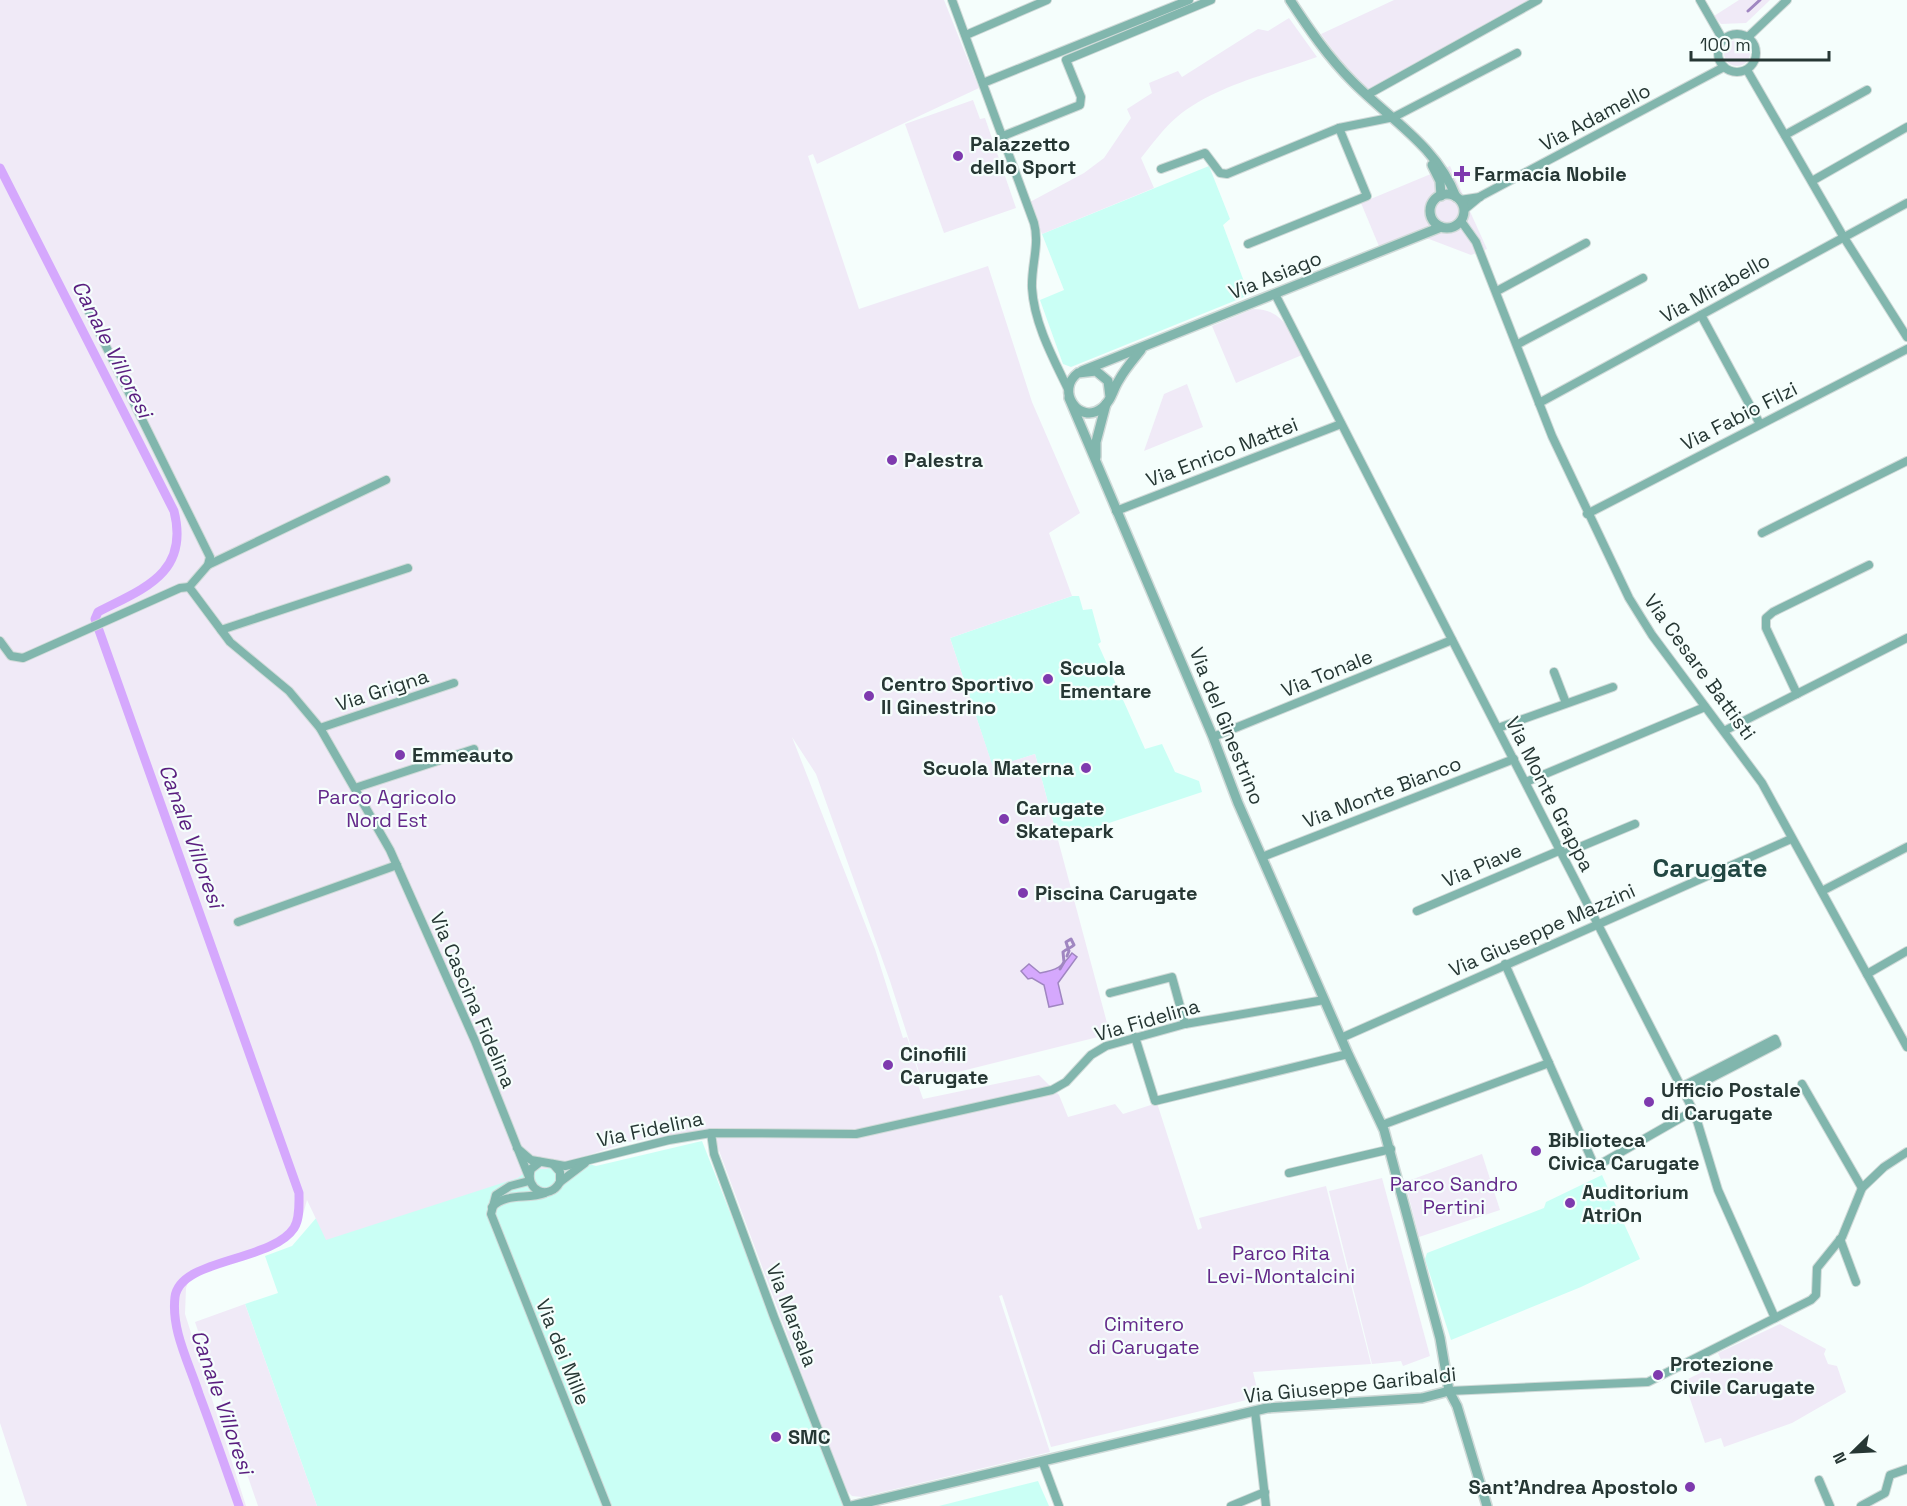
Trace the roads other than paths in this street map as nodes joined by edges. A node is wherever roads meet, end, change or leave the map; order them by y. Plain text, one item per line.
1 (952, 0) edge
2 (1047, 0) edge
3 (1189, 0) edge
4 (1210, 0) edge
5 (1290, 0) edge
6 (1539, 0) edge
7 (1700, 0) edge
8 (1787, 0) edge
9 (966, 35) junction
10 (1748, 37) junction
11 (1723, 40) junction
12 (1517, 53) dead end
13 (1057, 54) junction
14 (1066, 60) junction
15 (1724, 67) junction
16 (1747, 70) junction
17 (983, 83) junction
18 (1867, 90) dead end
19 (1367, 95) junction
20 (1394, 117) junction
21 (1907, 127) edge
22 (1339, 128) junction
23 (1785, 135) junction
24 (1003, 136) junction
25 (1418, 140) junction
26 (1161, 169) dead end
27 (1812, 181) junction
28 (1441, 196) junction
29 (1481, 196) junction
30 (1458, 199) junction
31 (1907, 203) edge
32 (1464, 210) junction
33 (1431, 216) junction
34 (1461, 221) junction
35 (1441, 227) junction
36 (1420, 235) junction
37 (1843, 236) junction
38 (1586, 243) dead end
39 (1248, 244) dead end
40 (1643, 279) dead end
41 (1497, 291) junction
42 (1275, 294) junction
43 (89, 312) dead end
44 (1701, 315) junction
45 (1907, 337) edge
46 (1518, 344) junction
47 (1143, 348) junction
48 (1907, 349) edge
49 (1082, 371) junction
50 (1067, 386) junction
51 (1108, 401) junction
52 (1539, 403) junction
53 (1341, 424) junction
54 (1760, 424) junction
55 (1907, 461) edge
56 (1097, 465) junction
57 (386, 480) dead end
58 (1116, 511) junction
59 (1587, 514) junction
60 (1762, 534) dead end
61 (208, 565) junction
62 (1869, 565) dead end
63 (408, 568) dead end
64 (189, 587) junction
65 (221, 630) junction
66 (1907, 638) edge
67 (1452, 640) junction
68 (0, 641) edge
69 (1554, 672) dead end
70 (454, 683) dead end
71 (1613, 687) dead end
72 (1797, 694) junction
73 (1566, 704) junction
74 (1706, 707) junction
75 (320, 728) junction
76 (1498, 728) junction
77 (1724, 731) junction
78 (1213, 737) junction
79 (474, 749) dead end
80 (1514, 759) junction
81 (1526, 782) junction
82 (355, 788) junction
83 (1635, 824) dead end
84 (1791, 839) junction
85 (1907, 848) edge
86 (1562, 852) junction
87 (1262, 857) junction
88 (397, 865) junction
89 (1822, 891) junction
90 (1417, 911) dead end
91 (238, 922) dead end
92 (1599, 924) junction
93 (1907, 951) edge
94 (1504, 964) junction
95 (1867, 974) junction
96 (1110, 993) dead end
97 (1324, 1000) junction
98 (1185, 1024) junction
99 (1135, 1038) junction
100 (1341, 1038) junction
101 (1907, 1047) edge
102 (1348, 1054) junction
103 (1549, 1063) junction
104 (1802, 1084) dead end
105 (1682, 1089) junction
106 (1694, 1111) junction
107 (1382, 1125) junction
108 (711, 1133) junction
109 (517, 1148) junction
110 (1391, 1149) junction
111 (1907, 1152) edge
112 (588, 1160) junction
113 (542, 1161) junction
114 (553, 1164) junction
115 (1289, 1173) dead end
116 (529, 1179) junction
117 (560, 1182) junction
118 (1862, 1188) junction
119 (552, 1191) junction
120 (491, 1209) junction
121 (1840, 1239) junction
122 (1856, 1282) dead end
123 (1775, 1317) junction
124 (1449, 1391) junction
125 (1255, 1411) junction
126 (1043, 1463) junction
127 (1907, 1469) edge
128 (1819, 1480) dead end
129 (1265, 1492) junction
130 (607, 1506) edge
131 (850, 1506) edge
132 (1059, 1506) edge
133 (1232, 1506) edge
134 (1266, 1506) edge
135 (1487, 1506) edge
136 (1830, 1506) edge
137 (1861, 1506) edge

1 - 9 street, Via del Ginestrino
2 - 9 street
3 - 13 street
4 - 14 street
5 - 19 street
6 - 19 street
7 - 11 street
8 - 10 street
9 - 17 street, Via del Ginestrino
10 - 11 street
10 - 16 street
11 - 15 street
12 - 20 street
13 - 14 street
13 - 17 street
14 - 24 street
15 - 16 street
15 - 29 street, Via Adamello
16 - 23 street
17 - 24 street, Via del Ginestrino
18 - 23 street
19 - 20 street
20 - 22 street
20 - 25 street
21 - 27 street
22 - 26 street
22 - 39 street
23 - 27 street
24 - 50 street, Via del Ginestrino
25 - 28 street
25 - 30 street
27 - 37 street
28 - 30 street
28 - 33 street
29 - 30 street, Via Adamello
29 - 32 street, Via Adamello
30 - 32 street
31 - 37 street, Via Mirabello
32 - 34 street
33 - 35 street
33 - 36 street
34 - 35 street
34 - 41 street, Via Cesare Battisti
35 - 36 street, Via Asiago
36 - 42 street, Via Asiago
37 - 44 street, Via Mirabello
37 - 45 street
38 - 41 street
40 - 46 street
41 - 46 street, Via Cesare Battisti
42 - 47 street, Via Asiago
42 - 53 street, Via Monte Grappa
43 - 61 street
44 - 52 street, Via Mirabello
44 - 54 street
46 - 52 street, Via Cesare Battisti
47 - 49 street, Via Asiago
47 - 51 street
48 - 54 street, Via Fabio Filzi
49 - 50 street
49 - 51 street
50 - 51 street
50 - 56 street, Via del Ginestrino
51 - 56 street, Via del Ginestrino
52 - 59 street, Via Cesare Battisti
53 - 58 street, Via Enrico Mattei
53 - 67 street, Via Monte Grappa
54 - 59 street, Via Fabio Filzi
55 - 60 street
56 - 58 street, Via del Ginestrino
57 - 61 street
58 - 78 street, Via del Ginestrino
59 - 74 street, Via Cesare Battisti
61 - 64 street
62 - 72 street
63 - 65 street
64 - 65 street, Via Cascina Fidelina
64 - 68 street
65 - 75 street, Via Cascina Fidelina
66 - 72 street
67 - 76 street, Via Monte Grappa
67 - 78 street, Via Tonale
69 - 73 street
70 - 75 street, Via Grigna
71 - 73 street
72 - 77 street
73 - 76 street
74 - 77 street, Via Cesare Battisti
74 - 81 street
75 - 82 street, Via Cascina Fidelina
76 - 80 street, Via Monte Grappa
77 - 84 street, Via Cesare Battisti
78 - 87 street, Via del Ginestrino
79 - 82 street
80 - 81 street, Via Monte Grappa
80 - 87 street, Via Monte Bianco
81 - 86 street, Via Monte Grappa
82 - 88 street, Via Cascina Fidelina
83 - 86 street, Via Piave
84 - 89 street, Via Cesare Battisti
84 - 92 street, Via Giuseppe Mazzini
85 - 89 street
86 - 90 street, Via Piave
86 - 92 street, Via Monte Grappa
87 - 97 street, Via del Ginestrino
88 - 91 street
88 - 109 street, Via Cascina Fidelina
89 - 95 street, Via Cesare Battisti
92 - 94 street, Via Giuseppe Mazzini
92 - 105 street, Via Monte Grappa
93 - 95 street
94 - 100 street, Via Giuseppe Mazzini
94 - 103 street
95 - 101 street, Via Cesare Battisti
96 - 98 street
97 - 98 street, Via Fidelina
97 - 100 street
98 - 99 street, Via Fidelina
99 - 102 street
99 - 108 street, Via Fidelina
100 - 102 street
102 - 107 street
103 - 106 street
103 - 107 street
104 - 118 street
105 - 105 street
105 - 106 street, Via Monte Grappa
106 - 123 street, Via Monte Grappa
107 - 110 street
108 - 112 street, Via Fidelina
108 - 131 street, Via Marsala
109 - 113 street
109 - 116 street, Via Cascina Fidelina
110 - 115 street
110 - 124 street
111 - 118 street
112 - 114 street, Via Fidelina
112 - 117 street, Via Fidelina
113 - 114 street, Via Fidelina
113 - 116 street
114 - 117 street
116 - 119 street
116 - 120 street
117 - 119 street, Via Fidelina
118 - 121 street
119 - 120 street
120 - 130 street, Via dei Mille
121 - 122 street
121 - 123 street, Via Giuseppe Garibaldi
123 - 124 street, Via Giuseppe Garibaldi
124 - 125 street, Via Giuseppe Garibaldi
124 - 135 street
125 - 126 street, Via Giuseppe Garibaldi
125 - 129 street
126 - 131 street, Via Giuseppe Garibaldi
126 - 132 street
127 - 137 street
128 - 136 street
129 - 133 street
129 - 134 street

